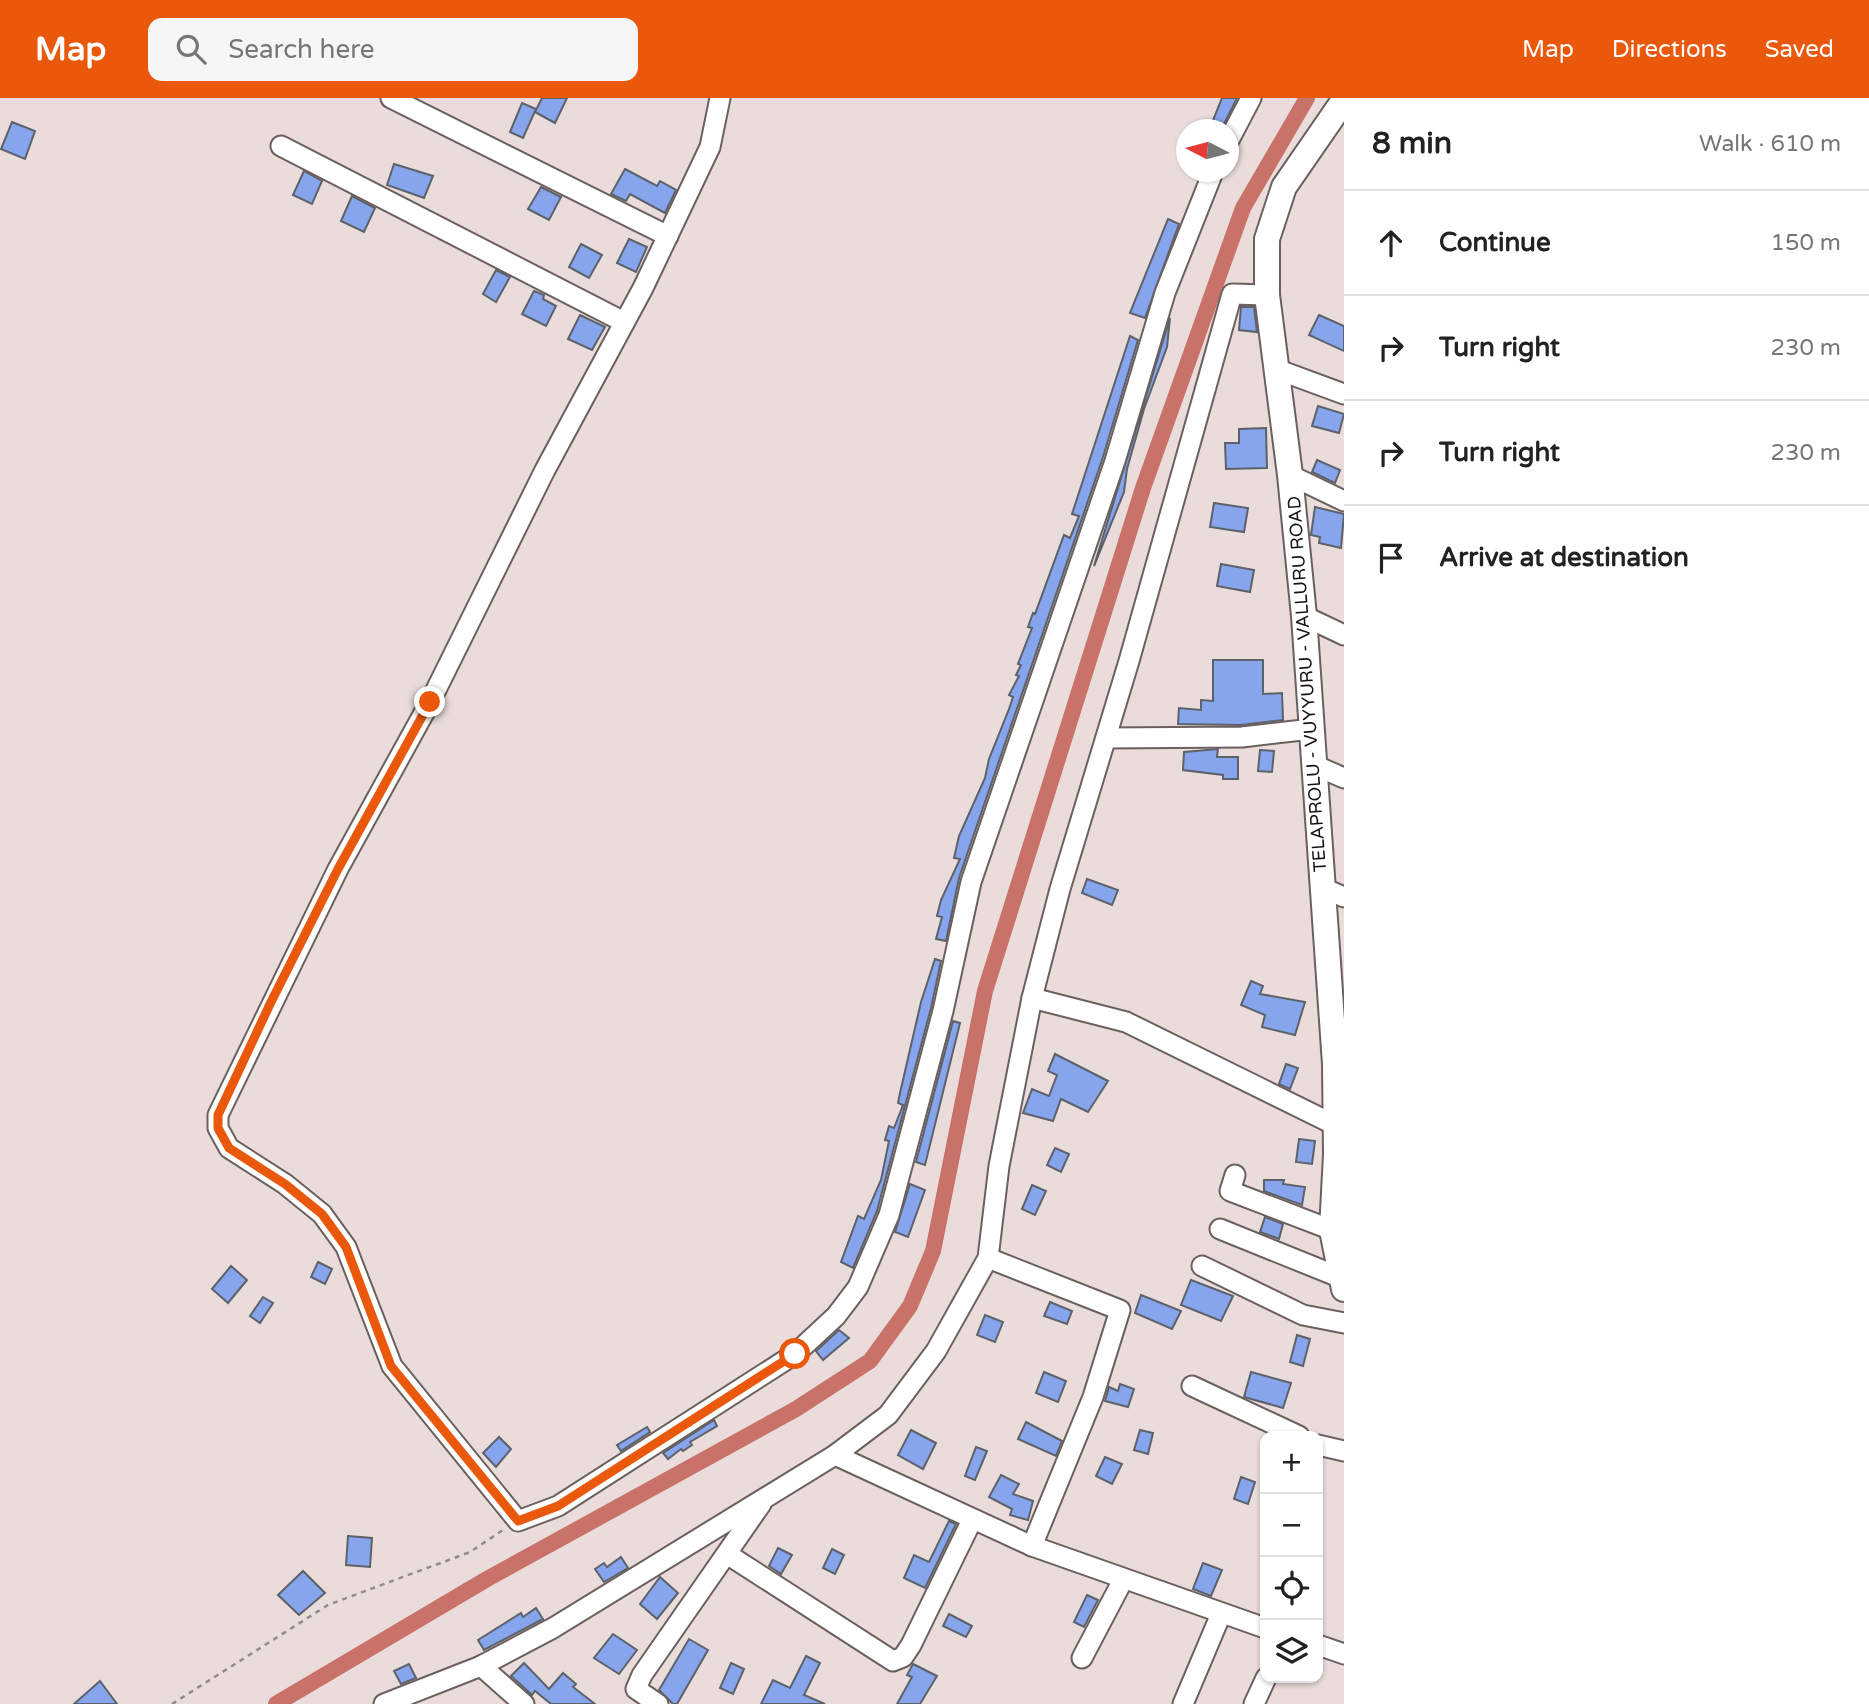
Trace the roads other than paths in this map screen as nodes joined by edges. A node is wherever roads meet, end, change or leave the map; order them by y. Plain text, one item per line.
1 (391, 98) edge
2 (720, 98) edge
3 (1251, 98) edge
4 (1344, 100) edge
5 (1239, 121) edge
6 (281, 146) dead end
7 (1209, 182) edge
8 (668, 236) junction
9 (1267, 295) junction
10 (624, 322) junction
11 (1276, 369) junction
12 (1344, 394) edge
13 (1290, 475) junction
14 (1344, 501) edge
15 (1304, 616) junction
16 (1344, 635) edge
17 (1311, 729) junction
18 (1106, 738) junction
19 (1314, 765) junction
20 (1344, 778) edge
21 (1333, 892) edge
22 (1032, 998) junction
23 (1338, 1012) edge
24 (1337, 1126) junction
25 (1340, 1155) edge
26 (1235, 1175) dead end
27 (1220, 1229) dead end
28 (1332, 1230) junction
29 (988, 1258) junction
30 (1202, 1266) dead end
31 (1342, 1283) edge
32 (1344, 1323) edge
33 (1192, 1386) dead end
34 (1288, 1431) edge
35 (1323, 1446) edge
36 (1344, 1451) edge
37 (835, 1455) junction
38 (764, 1499) junction
39 (972, 1520) junction
40 (1032, 1546) junction
41 (727, 1554) junction
42 (1123, 1580) junction
43 (1221, 1614) junction
44 (1260, 1626) edge
45 (1323, 1647) edge
46 (1344, 1654) edge
47 (1082, 1658) dead end
48 (481, 1665) junction
49 (1264, 1683) edge
50 (415, 1698) edge
51 (384, 1704) edge
52 (524, 1704) edge
53 (658, 1704) edge
54 (1183, 1704) edge
55 (1254, 1704) edge

1 - 8 street
2 - 8 street
3 - 5 street
4 - 9 main road, TELAPROLU - VUYYURU - VALLURU ROAD
6 - 10 street
7 - 10 street
8 - 10 street
9 - 11 main road, TELAPROLU - VUYYURU - VALLURU ROAD
9 - 18 street
11 - 12 street
11 - 13 main road, TELAPROLU - VUYYURU - VALLURU ROAD
13 - 14 street
13 - 15 main road, TELAPROLU - VUYYURU - VALLURU ROAD
15 - 16 street
15 - 17 main road, TELAPROLU - VUYYURU - VALLURU ROAD
17 - 18 street
17 - 19 main road, TELAPROLU - VUYYURU - VALLURU ROAD
18 - 22 street
19 - 20 street
19 - 21 main road, TELAPROLU - VUYYURU - VALLURU ROAD
21 - 23 main road, TELAPROLU - VUYYURU - VALLURU ROAD
22 - 24 street
22 - 29 street
23 - 24 main road, TELAPROLU - VUYYURU - VALLURU ROAD
24 - 25 main road, TELAPROLU - VUYYURU - VALLURU ROAD
25 - 28 main road, TELAPROLU - VUYYURU - VALLURU ROAD
26 - 28 street
27 - 31 street
28 - 31 main road, TELAPROLU - VUYYURU - VALLURU ROAD
29 - 37 street
29 - 40 street
30 - 32 street
33 - 34 street
35 - 36 street
37 - 38 street
37 - 39 street
38 - 41 street
38 - 48 street
39 - 40 street
39 - 41 street
40 - 42 street
41 - 53 street
42 - 43 street
42 - 47 street
43 - 44 street
43 - 54 street
45 - 46 street
48 - 50 street
48 - 52 street
49 - 55 street
50 - 51 street

